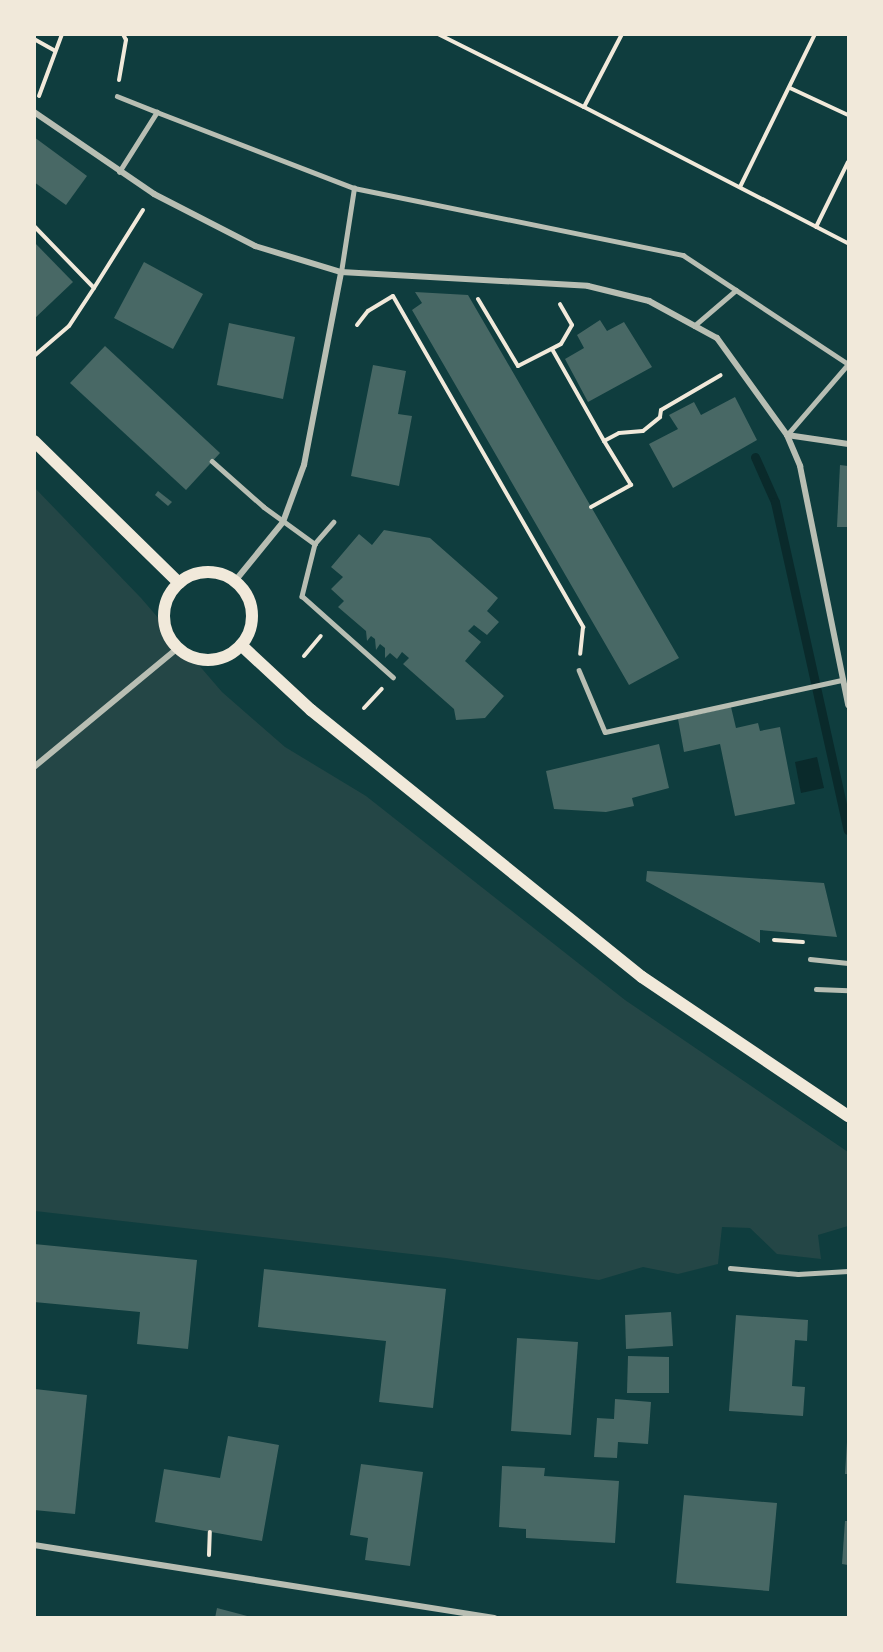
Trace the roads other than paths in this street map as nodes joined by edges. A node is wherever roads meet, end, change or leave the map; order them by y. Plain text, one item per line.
1 (117, 96) road end
2 (34, 112) edge
3 (157, 112) junction
4 (119, 172) junction
5 (354, 188) junction
6 (341, 272) junction
7 (736, 290) junction
8 (694, 326) junction
9 (848, 364) edge
10 (787, 435) junction
11 (34, 441) edge
12 (849, 444) edge
13 (212, 461) dead end
14 (283, 522) junction
15 (334, 522) dead end
16 (315, 544) junction
17 (234, 582) junction
18 (179, 583) junction
19 (241, 645) junction
20 (178, 648) junction
21 (579, 670) road end
22 (393, 677) dead end
23 (842, 680) junction
24 (849, 705) edge
25 (34, 767) edge
26 (810, 959) dead end
27 (849, 963) edge
28 (816, 989) dead end
29 (849, 990) edge
30 (849, 1116) edge
31 (730, 1268) dead end
32 (849, 1271) edge
33 (34, 1545) edge
34 (494, 1617) edge

1 - 3 lane
2 - 4 street
3 - 4 lane
3 - 5 lane
4 - 6 street
5 - 6 lane
5 - 7 lane
6 - 8 street
6 - 14 street
7 - 8 lane
7 - 9 lane
8 - 10 street
9 - 10 lane
10 - 12 street
10 - 23 street
11 - 18 main road
13 - 14 lane
14 - 16 lane
14 - 17 street
15 - 16 lane
16 - 22 lane
17 - 18 main road
17 - 19 main road
18 - 20 main road
19 - 20 main road
19 - 30 main road
20 - 25 street
21 - 23 lane
23 - 24 street
26 - 27 lane
28 - 29 lane
31 - 32 lane
33 - 34 street

